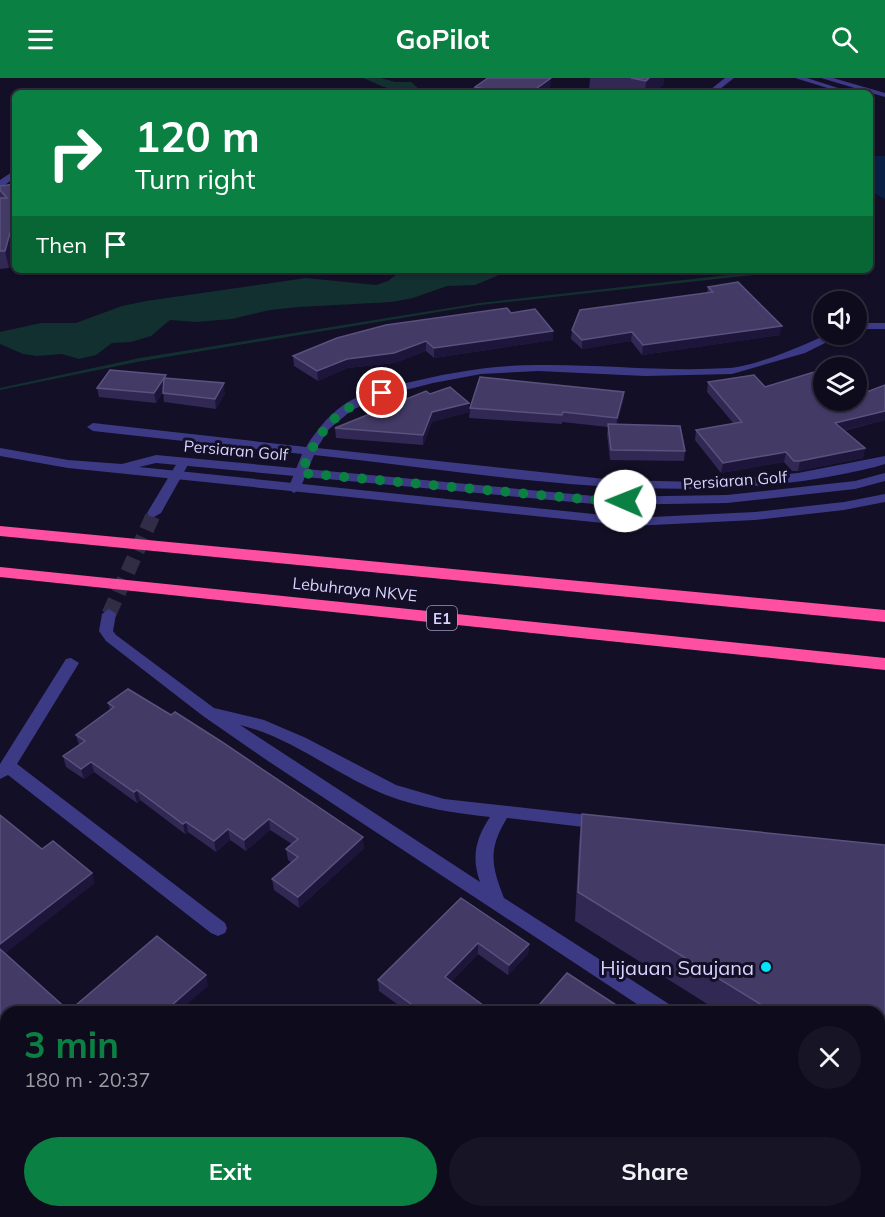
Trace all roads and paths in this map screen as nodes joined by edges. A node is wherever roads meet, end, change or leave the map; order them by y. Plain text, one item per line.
1 (730, 78) edge
2 (799, 78) edge
3 (825, 78) edge
4 (714, 90) edge
5 (841, 90) edge
6 (867, 90) edge
7 (12, 175) edge
8 (2, 183) edge
9 (867, 326) edge
10 (885, 326) edge
11 (814, 345) edge
12 (93, 427) dead end
13 (309, 451) junction
14 (0, 452) edge
15 (885, 460) edge
16 (183, 463) junction
17 (121, 468) junction
18 (301, 473) junction
19 (175, 476) junction
20 (885, 477) edge
21 (294, 489) junction
22 (885, 498) edge
23 (154, 513) tunnel mouth
24 (0, 531) edge
25 (0, 572) edge
26 (109, 614) tunnel mouth
27 (885, 616) edge
28 (71, 663) dead end
29 (885, 664) edge
30 (209, 712) junction
31 (4, 770) edge
32 (502, 812) junction
33 (618, 824) edge
34 (497, 902) junction
35 (218, 928) dead end
36 (656, 1006) edge

1 - 4 street
2 - 5 street
3 - 6 street
7 - 8 street
9 - 10 street
11 - 13 street
12 - 13 street
13 - 15 street
13 - 18 street
14 - 17 street, Persiaran Golf
16 - 17 street, Persiaran Golf
16 - 18 street, Persiaran Golf
16 - 19 street
17 - 19 street, Persiaran Golf
18 - 20 street, Persiaran Golf
18 - 21 street
19 - 21 street, Persiaran Golf
19 - 23 street
21 - 22 street, Persiaran Golf
24 - 27 highway, Lebuhraya NKVE
25 - 29 highway, Lebuhraya NKVE / E1
26 - 30 street
28 - 31 street
30 - 32 street
30 - 34 street
31 - 35 street
32 - 33 street
32 - 34 street
34 - 36 street

